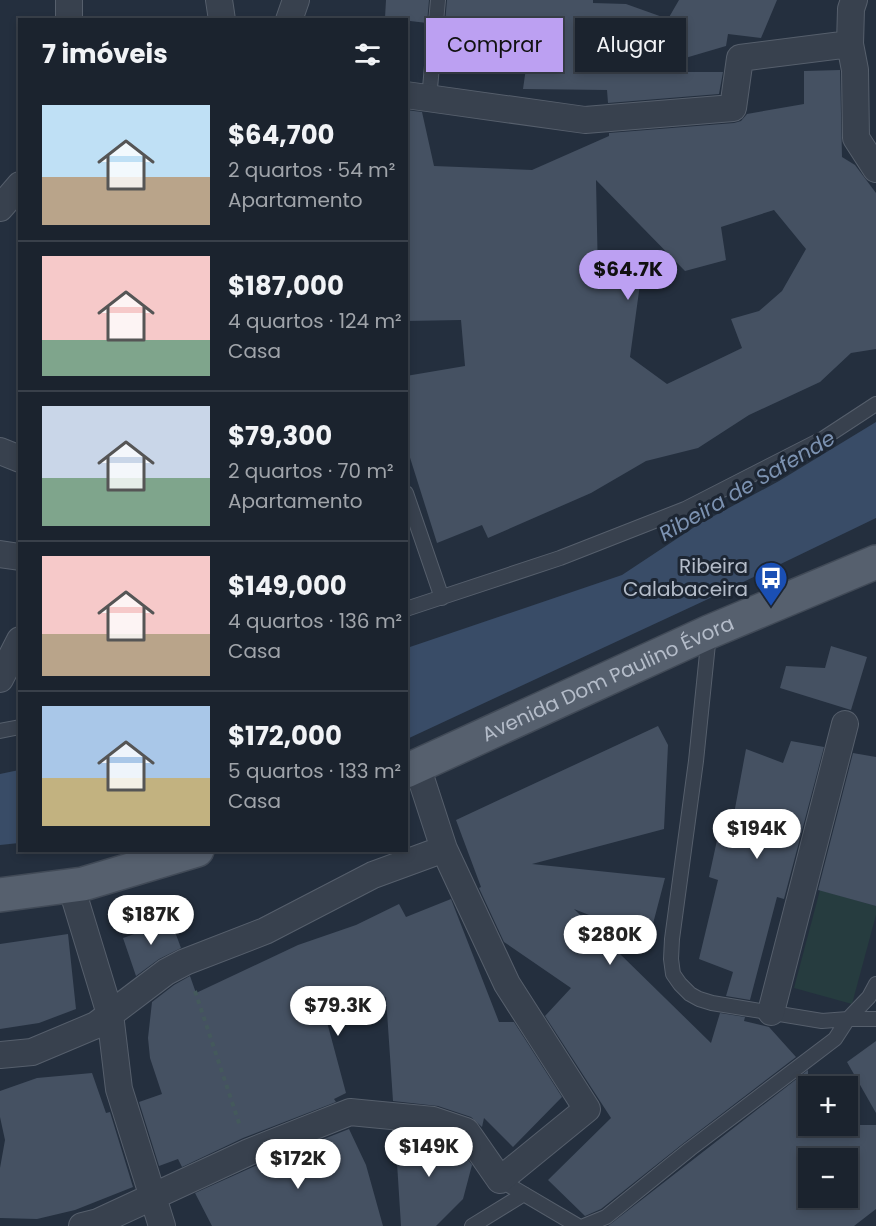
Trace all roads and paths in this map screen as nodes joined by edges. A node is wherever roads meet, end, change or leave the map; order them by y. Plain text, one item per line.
1 (69, 0) edge
2 (219, 0) edge
3 (296, 0) edge
4 (438, 0) edge
5 (854, 0) edge
6 (69, 18) edge
7 (222, 18) edge
8 (290, 18) edge
9 (850, 44) junction
10 (418, 97) edge
11 (876, 169) edge
12 (18, 188) edge
13 (0, 208) edge
14 (876, 404) edge
15 (0, 451) edge
16 (18, 458) edge
17 (408, 500) edge
18 (0, 554) edge
19 (18, 557) edge
20 (876, 562) edge
21 (442, 598) junction
22 (408, 608) edge
23 (709, 632) junction
24 (18, 644) edge
25 (0, 679) edge
26 (845, 724) dead end
27 (18, 727) edge
28 (0, 731) edge
29 (412, 769) edge
30 (444, 849) junction
31 (190, 852) edge
32 (71, 886) junction
33 (0, 895) edge
34 (185, 962) junction
35 (876, 984) edge
36 (771, 1012) junction
37 (110, 1014) junction
38 (848, 1018) junction
39 (876, 1019) edge
40 (0, 1055) edge
41 (249, 1152) junction
42 (501, 1180) junction
43 (524, 1194) junction
44 (153, 1196) junction
45 (82, 1226) edge
46 (162, 1226) edge
47 (472, 1226) edge
48 (578, 1226) edge
49 (584, 1226) edge

1 - 6 street
2 - 7 street
3 - 8 street
4 - 10 lane
5 - 9 street
9 - 10 street
9 - 11 street
12 - 13 street
14 - 21 lane
15 - 16 street
17 - 21 lane
18 - 19 street
20 - 23 main road, Avenida Dom Paulino Évora
21 - 22 lane
23 - 29 main road, Avenida Dom Paulino Évora
23 - 36 lane
24 - 25 street
26 - 36 street
27 - 28 lane
29 - 30 street
30 - 34 street
30 - 42 street
31 - 32 main road
32 - 33 main road
32 - 37 street
34 - 37 street
34 - 41 path
35 - 38 lane
36 - 38 lane
37 - 40 street
37 - 44 street
38 - 39 lane
38 - 49 lane
41 - 42 street
41 - 44 street
42 - 43 lane
43 - 47 lane
43 - 48 lane
44 - 45 street
44 - 46 street

